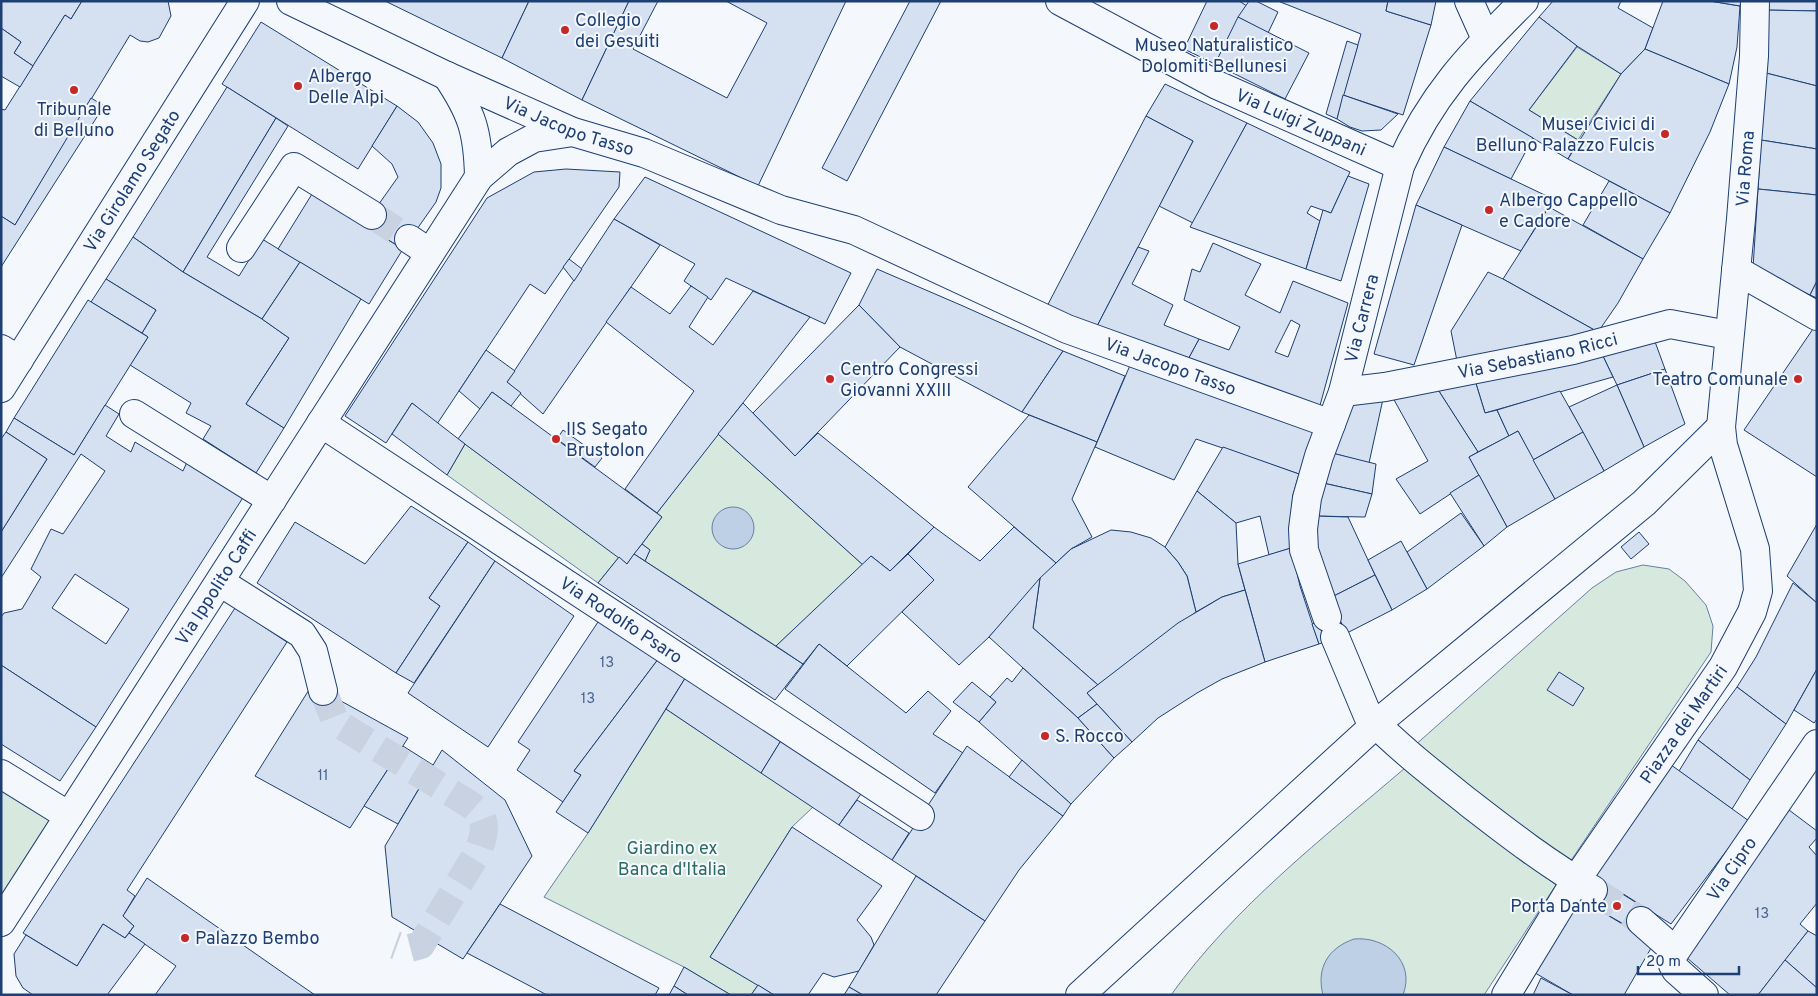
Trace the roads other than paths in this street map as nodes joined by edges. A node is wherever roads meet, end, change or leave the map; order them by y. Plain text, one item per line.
1 (245, 1) edge
2 (291, 1) edge
3 (1060, 1) edge
4 (1469, 1) edge
5 (1524, 1) edge
6 (1755, 1) edge
7 (1486, 40) junction
8 (447, 76) junction
9 (573, 132) junction
10 (1400, 166) junction
11 (479, 178) junction
12 (372, 215) tunnel mouth
13 (241, 248) dead end
14 (1736, 270) junction
15 (1817, 316) edge
16 (1728, 335) junction
17 (10, 355) edge
18 (1, 388) edge
19 (1343, 392) junction
20 (134, 414) dead end
21 (321, 423) junction
22 (1331, 424) junction
23 (1721, 427) junction
24 (272, 500) junction
25 (220, 582) junction
26 (323, 691) tunnel mouth
27 (1376, 724) junction
28 (1817, 744) edge
29 (1, 774) edge
30 (70, 816) junction
31 (920, 816) dead end
32 (1584, 885) junction
33 (1641, 921) tunnel mouth
34 (1, 922) edge
35 (1675, 974) edge
36 (1080, 995) edge
37 (1506, 995) edge
38 (1704, 995) edge

1 - 17 street, Via Girolamo Segato
2 - 8 street, Via Jacopo Tasso
3 - 10 street, Via Luigi Zuppani
4 - 7 street
5 - 7 street, Via Carrera
6 - 14 street, Via Roma
7 - 10 street, Via Carrera
8 - 9 street, Via Jacopo Tasso
8 - 11 street
9 - 11 street, Via Ippolito Caffi
9 - 22 street, Via Jacopo Tasso
10 - 19 street, Via Carrera
11 - 21 street, Via Ippolito Caffi
12 - 13 street
14 - 15 street
14 - 16 street, Via Roma
16 - 19 street, Via Sebastiano Ricci
16 - 23 street, Piazza dei Martiri
17 - 18 street, Via Girolamo Segato
19 - 22 street, Via Carrera
20 - 24 street
21 - 24 street, Via Ippolito Caffi
21 - 31 street, Via Rodolfo Psaro
22 - 27 street, Via Carrera
23 - 27 street
23 - 32 street, Piazza dei Martiri
24 - 25 street, Via Ippolito Caffi
25 - 26 street
25 - 30 street, Via Ippolito Caffi
27 - 32 street, Via Carrera
27 - 36 street
28 - 35 street, Via Cipro
29 - 30 street
30 - 34 street, Via Ippolito Caffi
32 - 37 street, Piazza dei Martiri
33 - 35 street
35 - 38 street

